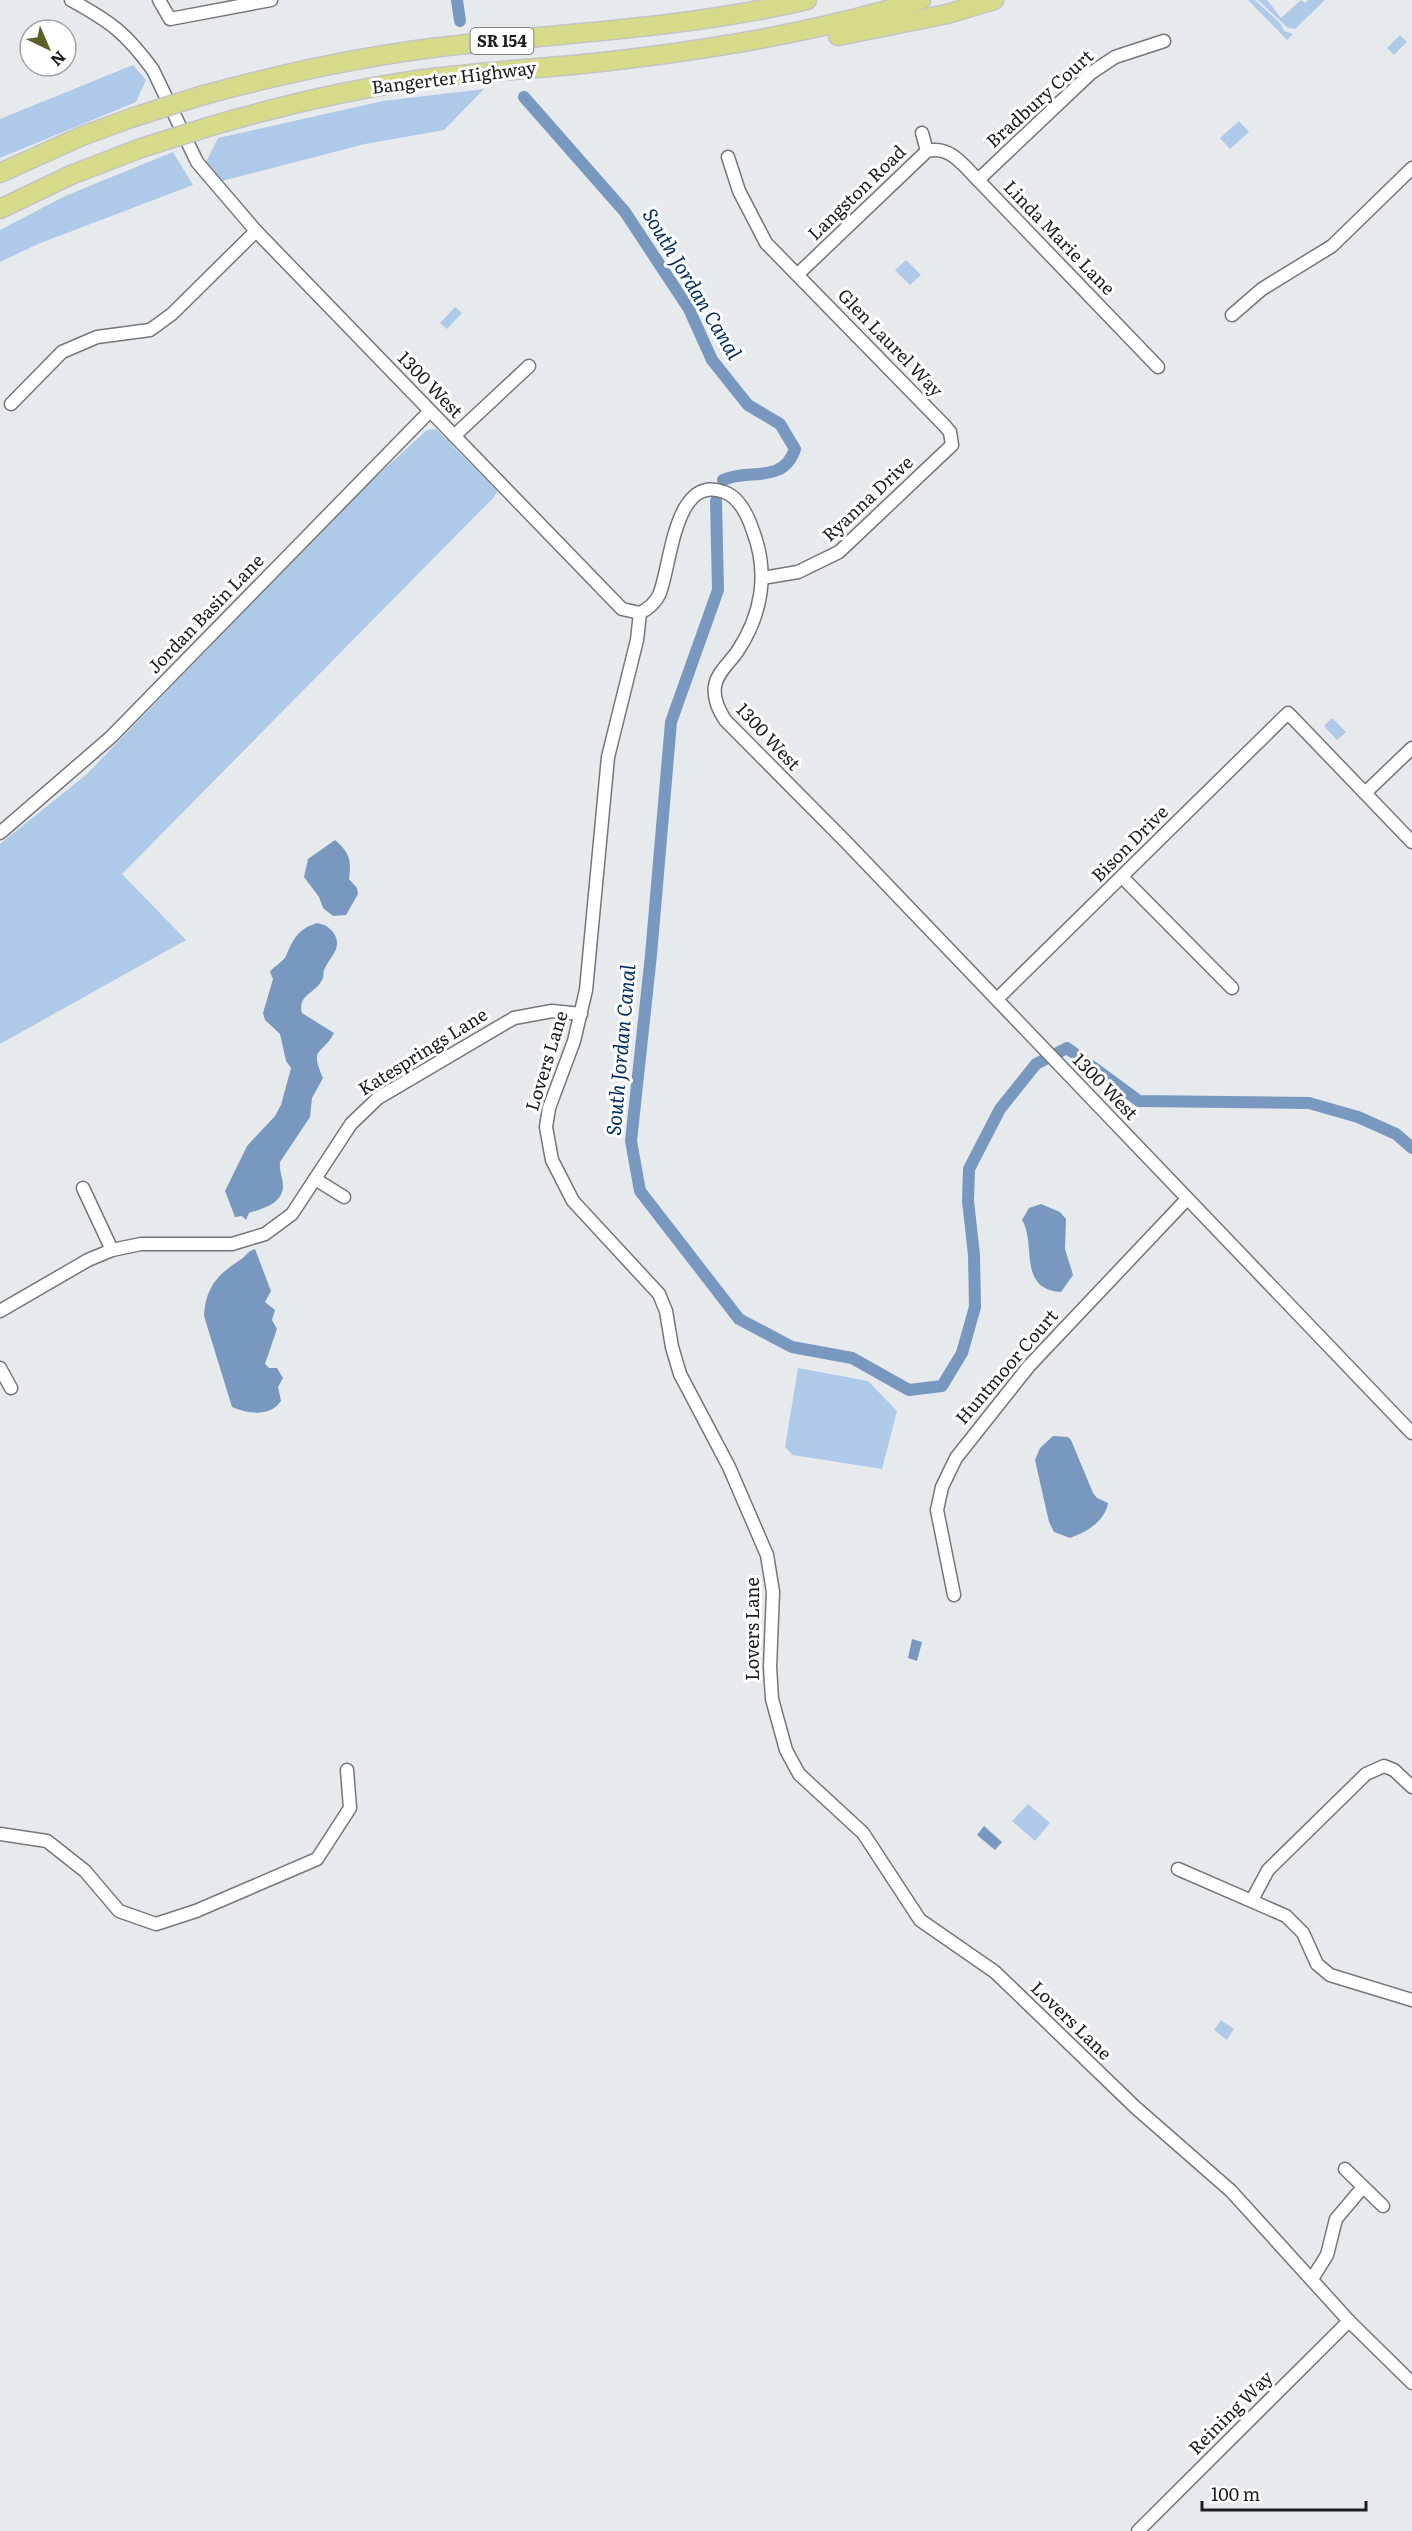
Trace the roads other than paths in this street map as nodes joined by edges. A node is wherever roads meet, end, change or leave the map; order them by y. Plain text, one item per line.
1 (71, 0) edge
2 (159, 0) edge
3 (271, 0) edge
4 (785, 0) edge
5 (807, 0) edge
6 (921, 0) edge
7 (994, 0) edge
8 (751, 11) junction
9 (1164, 41) dead end
10 (586, 63) junction
11 (922, 133) dead end
12 (927, 151) junction
13 (728, 158) dead end
14 (1412, 168) edge
15 (0, 173) edge
16 (978, 180) junction
17 (0, 209) edge
18 (256, 231) junction
19 (798, 274) junction
20 (1232, 315) dead end
21 (530, 366) dead end
22 (1158, 367) dead end
23 (11, 404) dead end
24 (430, 411) junction
25 (454, 436) junction
26 (952, 439) joint
27 (762, 578) junction
28 (640, 613) junction
29 (1412, 748) edge
30 (1365, 793) junction
31 (0, 833) edge
32 (1412, 842) edge
33 (1123, 878) junction
34 (1232, 988) dead end
35 (997, 999) junction
36 (581, 1014) junction
37 (315, 1179) junction
38 (83, 1188) dead end
39 (344, 1197) dead end
40 (1187, 1199) junction
41 (112, 1250) junction
42 (0, 1311) edge
43 (0, 1368) edge
44 (11, 1388) dead end
45 (1412, 1433) edge
46 (954, 1595) dead end
47 (347, 1770) dead end
48 (1412, 1787) edge
49 (0, 1834) edge
50 (1178, 1869) dead end
51 (1252, 1900) junction
52 (1412, 2000) edge
53 (1345, 2169) dead end
54 (1363, 2187) junction
55 (1383, 2206) dead end
56 (1312, 2279) junction
57 (1349, 2321) junction
58 (1412, 2383) edge
59 (1138, 2531) edge

1 - 18 street, 1300 West
2 - 3 street
4 - 8 highway
5 - 8 highway, Bangerter Highway / SR 154
6 - 10 highway, Bangerter Highway / SR 154
7 - 10 highway
8 - 15 highway, Bangerter Highway / SR 154, bridge
9 - 16 street, Bradbury Court
10 - 17 highway, Bangerter Highway / SR 154, bridge
11 - 12 street, Langston Road
12 - 16 street, Linda Marie Lane
12 - 19 street, Langston Road
13 - 19 street, Glen Laurel Way
14 - 20 street
16 - 22 street, Linda Marie Lane
18 - 23 street
18 - 24 street, 1300 West
19 - 26 street, Glen Laurel Way
21 - 25 street
24 - 25 street, 1300 West
24 - 31 street, Jordan Basin Lane
25 - 28 street, 1300 West
26 - 27 street, Ryanna Drive
27 - 28 street, 1300 West
27 - 35 street, 1300 West
28 - 36 street, Lovers Lane
29 - 30 street
30 - 32 street
30 - 33 street, Bison Drive
33 - 34 street
33 - 35 street, Bison Drive
35 - 40 street, 1300 West
36 - 37 street, Katesprings Lane
36 - 56 street, Lovers Lane
37 - 39 street
37 - 41 street, Katesprings Lane
38 - 41 street
40 - 45 street, 1300 West
40 - 46 street, Huntmoor Court
41 - 42 street, Katesprings Lane
43 - 44 street
47 - 49 street
48 - 51 street
50 - 51 street
51 - 52 street
53 - 54 street
54 - 55 street
54 - 56 street
56 - 57 street, Lovers Lane
57 - 58 street, Lovers Lane
57 - 59 street, Reining Way

